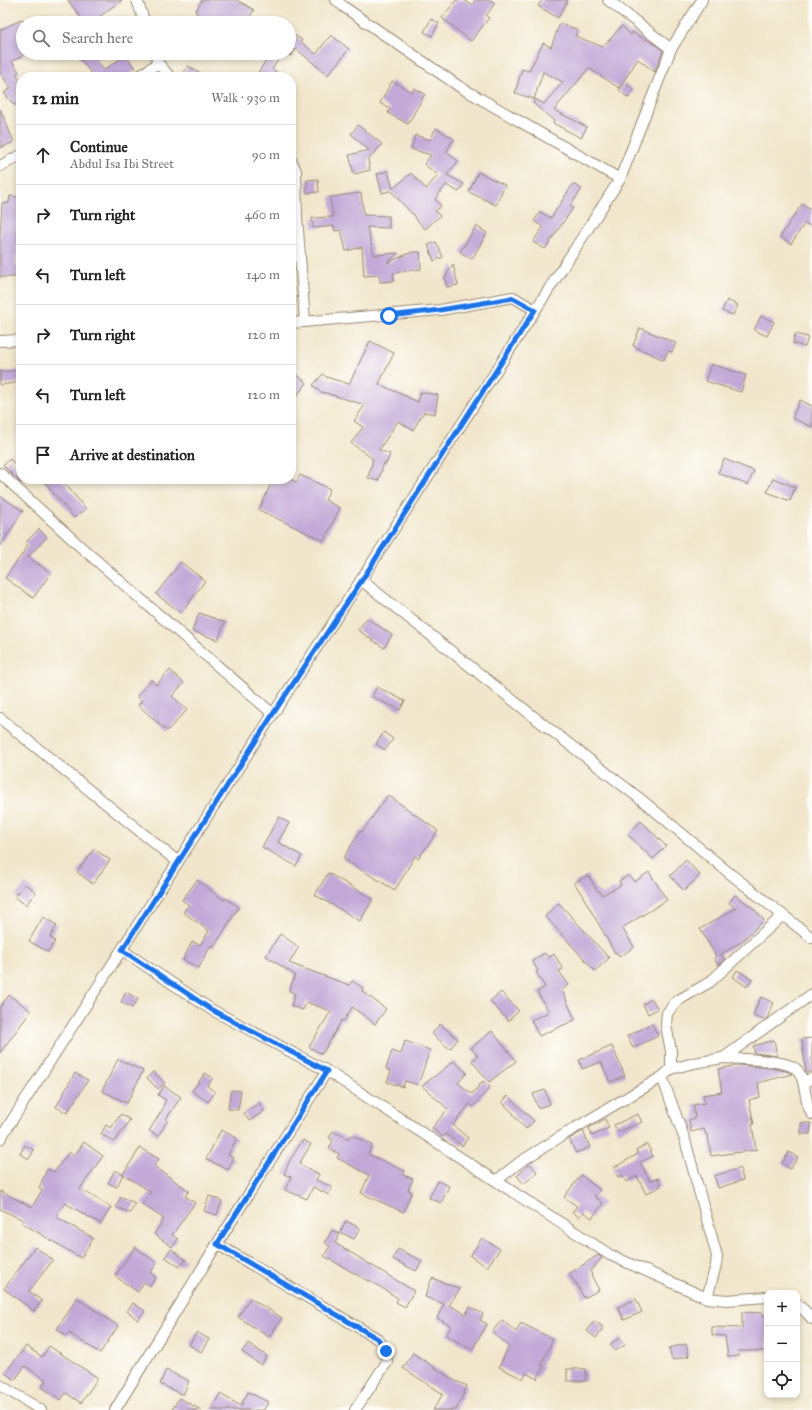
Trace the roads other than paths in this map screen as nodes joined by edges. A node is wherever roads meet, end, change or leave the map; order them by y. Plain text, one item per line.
1 (137, 0) edge
2 (336, 0) edge
3 (608, 0) edge
4 (702, 0) edge
5 (143, 16) edge
6 (671, 49) junction
7 (157, 60) edge
8 (158, 63) junction
9 (145, 72) edge
10 (166, 72) edge
11 (16, 158) edge
12 (0, 166) edge
13 (296, 171) edge
14 (620, 179) junction
15 (535, 310) junction
16 (305, 322) junction
17 (296, 323) edge
18 (16, 340) edge
19 (0, 341) edge
20 (0, 473) edge
21 (362, 580) junction
22 (273, 714) junction
23 (0, 718) edge
24 (178, 862) junction
25 (783, 915) junction
26 (812, 938) edge
27 (122, 950) junction
28 (812, 994) edge
29 (723, 1058) junction
30 (671, 1068) junction
31 (327, 1071) junction
32 (662, 1077) junction
33 (808, 1080) edge
34 (812, 1114) edge
35 (0, 1139) edge
36 (496, 1180) junction
37 (217, 1244) junction
38 (764, 1297) edge
39 (707, 1298) junction
40 (800, 1307) edge
41 (812, 1319) edge
42 (0, 1385) edge
43 (41, 1410) edge
44 (115, 1410) edge
45 (355, 1410) edge

1 - 5 street
2 - 14 street
3 - 6 street
4 - 6 street
6 - 14 street
7 - 8 street
8 - 9 street
8 - 10 street
11 - 12 street
13 - 16 street
14 - 15 street
15 - 16 street
15 - 21 street
16 - 17 street
18 - 19 street
20 - 22 street
21 - 22 street
21 - 25 street
22 - 24 street
23 - 24 street
24 - 27 street
25 - 26 street
25 - 30 street
27 - 31 street
27 - 35 street
28 - 29 street
29 - 30 street
29 - 33 street
30 - 32 street
31 - 36 street
31 - 37 street
32 - 36 street
32 - 39 street
33 - 34 street
36 - 39 street
37 - 44 street
37 - 45 street
38 - 39 street
40 - 41 street
42 - 43 street

